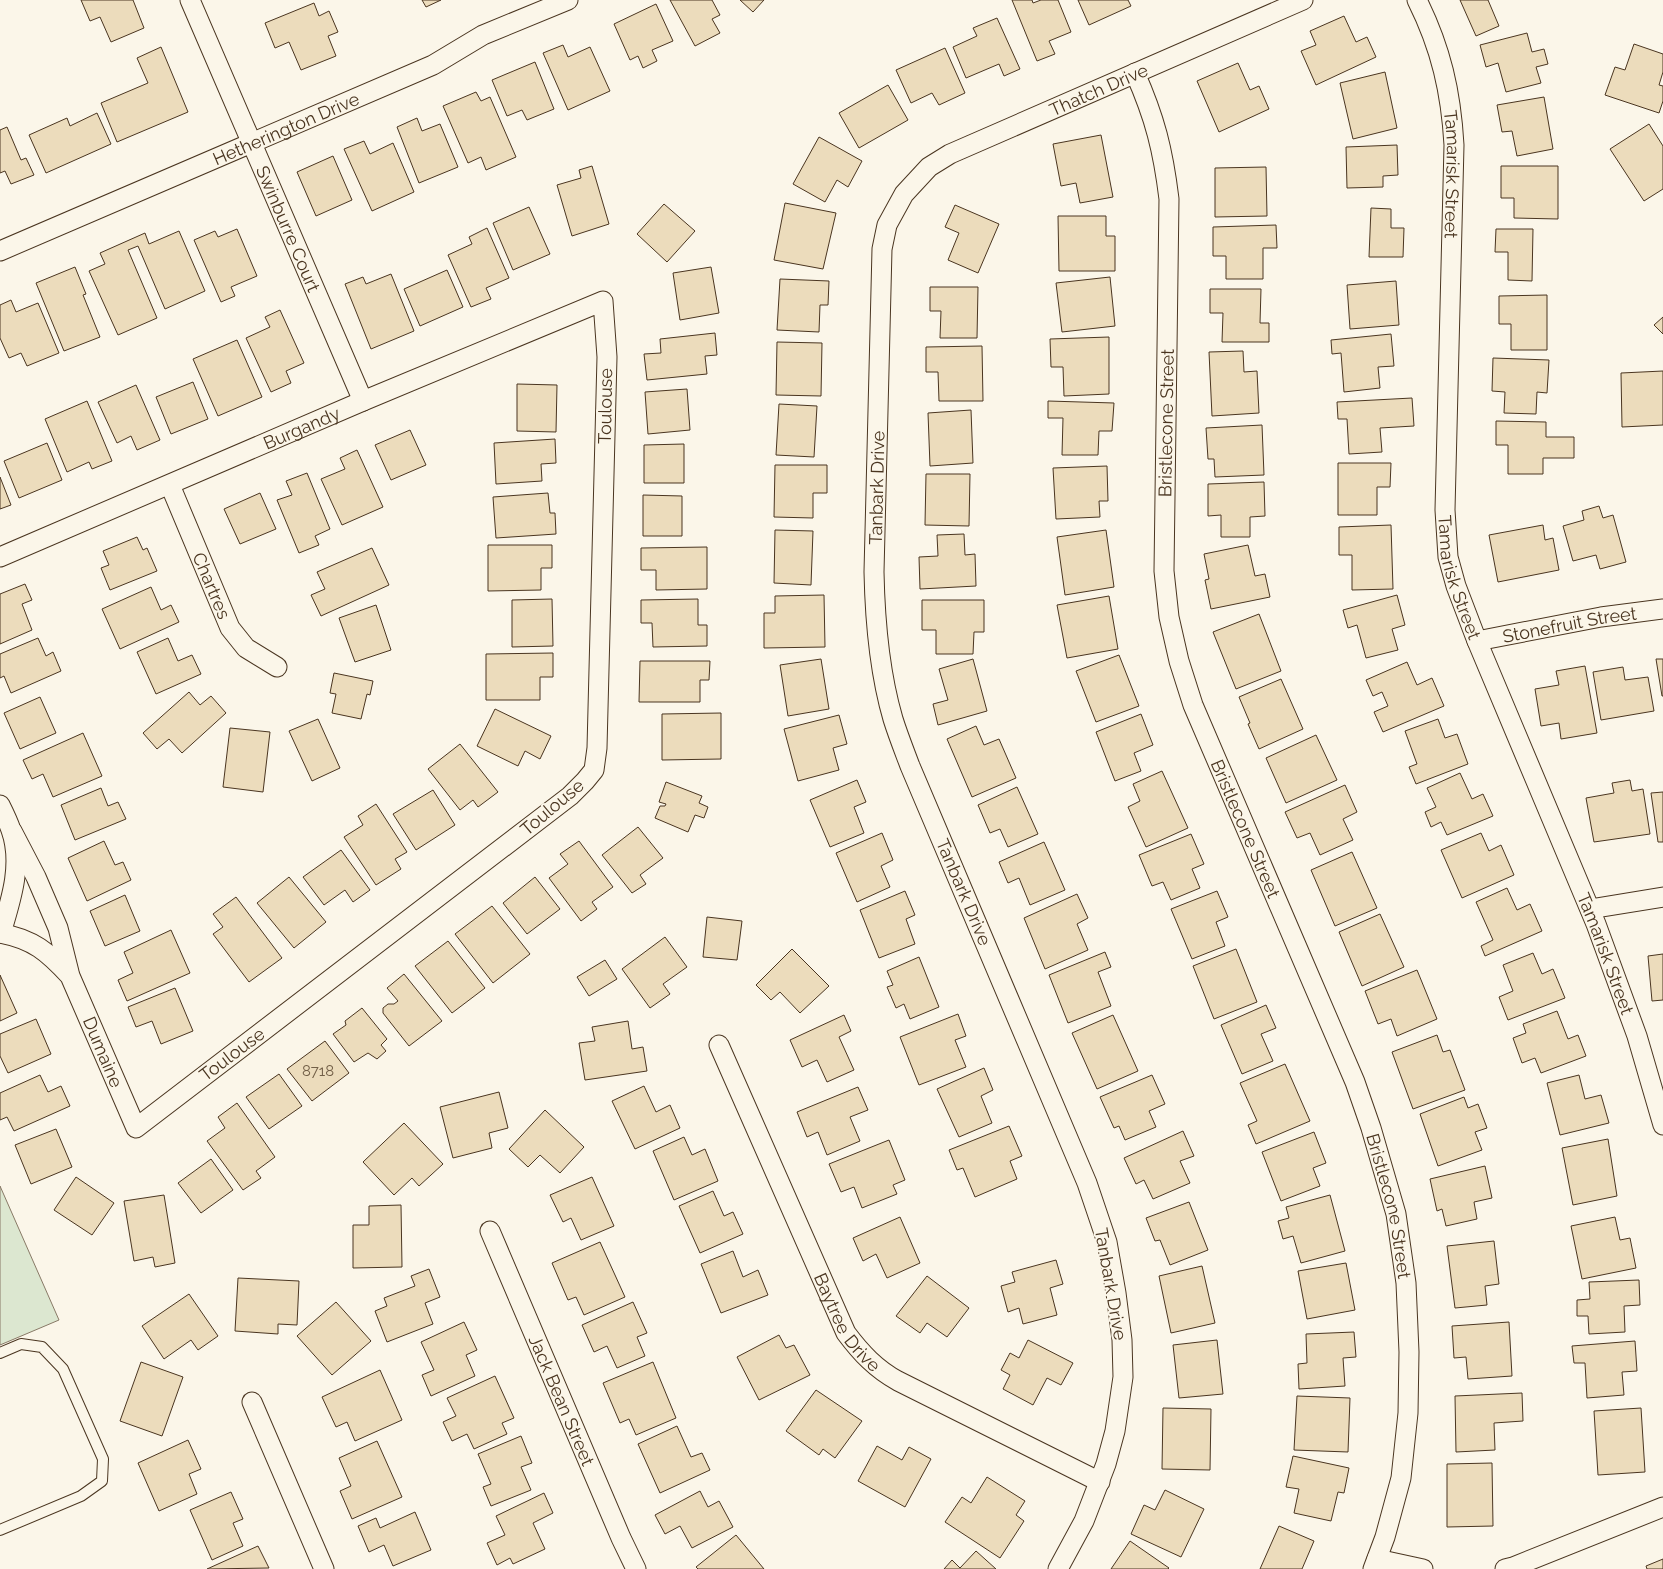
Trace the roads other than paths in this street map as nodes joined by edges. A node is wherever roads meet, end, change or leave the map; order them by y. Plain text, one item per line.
1 (190, 0) edge
2 (1303, 0) edge
3 (1417, 0) edge
4 (558, 2) edge
5 (1134, 73) junction
6 (252, 143) junction
7 (904, 194) joint
8 (0, 251) edge
9 (603, 301) joint
10 (363, 401) junction
11 (170, 485) junction
12 (0, 556) edge
13 (1663, 609) edge
14 (1477, 641) junction
15 (277, 667) dead end
16 (0, 805) edge
17 (12, 831) junction
18 (1663, 897) edge
19 (1590, 909) junction
20 (0, 933) edge
21 (70, 976) junction
22 (719, 1045) dead end
23 (1663, 1125) edge
24 (136, 1128) joint
25 (490, 1231) dead end
26 (0, 1353) edge
27 (252, 1402) dead end
28 (1100, 1482) junction
29 (1663, 1507) edge
30 (0, 1530) edge
31 (1375, 1564) edge
32 (324, 1569) edge
33 (636, 1569) edge
34 (1058, 1569) edge
35 (1423, 1569) edge
36 (1505, 1569) edge

1 - 6 street, Swinburre Court
2 - 5 street, Thatch Drive
3 - 14 street, Tamarisk Street
4 - 6 street, Hetherington Drive
5 - 7 street, Thatch Drive
5 - 31 street, Bristlecone Street
6 - 8 street, Hetherington Drive
6 - 10 street, Swinburre Court
7 - 28 street, Tanbark Drive
9 - 10 street, Burgandy
9 - 24 street, Toulouse
10 - 11 street, Burgandy
11 - 12 street, Burgandy
11 - 15 street, Chartres
13 - 14 street, Stonefruit Street
14 - 19 street, Tamarisk Street
16 - 17 street, Dumaine
17 - 20 street, Dumaine
17 - 21 street, Dumaine
18 - 19 street
19 - 23 street, Tamarisk Street
20 - 21 street, Dumaine
21 - 24 street, Dumaine
22 - 28 street, Baytree Drive
25 - 33 street, Jack Bean Street
26 - 30 lane
27 - 32 street
28 - 34 street, Tanbark Drive
29 - 36 street
31 - 35 street

